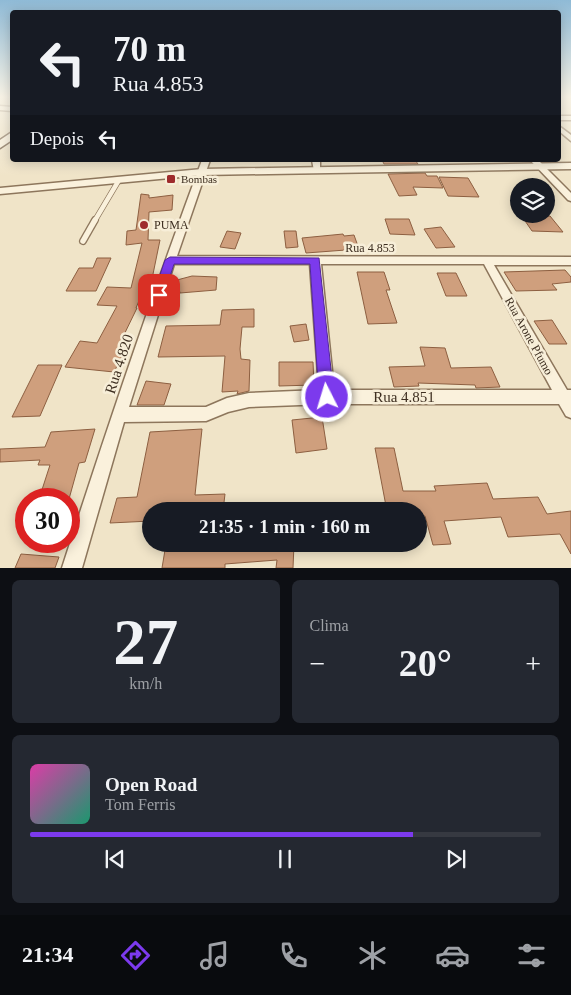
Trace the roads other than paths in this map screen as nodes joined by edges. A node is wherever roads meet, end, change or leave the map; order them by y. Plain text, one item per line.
1 (561, 130) edge
2 (571, 138) edge
3 (537, 163) edge
4 (317, 164) edge
5 (204, 166) edge
6 (571, 166) edge
7 (119, 180) junction
8 (0, 191) edge
9 (571, 198) edge
10 (83, 241) dead end
11 (170, 260) junction
12 (316, 261) junction
13 (487, 261) junction
14 (571, 261) edge
15 (327, 397) junction
16 (567, 397) edge
17 (571, 411) edge
18 (118, 415) junction
19 (72, 568) edge

1 - 2 street
3 - 4 street
3 - 6 street
3 - 9 street
4 - 5 street
5 - 7 street
5 - 11 street, Rua 4.820
7 - 8 street
7 - 10 lane
11 - 12 street, Rua 4.853
11 - 18 street, Rua 4.820
12 - 13 street, Rua 4.853
12 - 15 street
13 - 14 street, Rua 4.853
13 - 16 street, Rua Arone Pfumo
15 - 16 street, Rua 4.851
15 - 18 street, Rua 4.851
16 - 17 street, Rua Arone Pfumo
18 - 19 street, Rua 4.820

